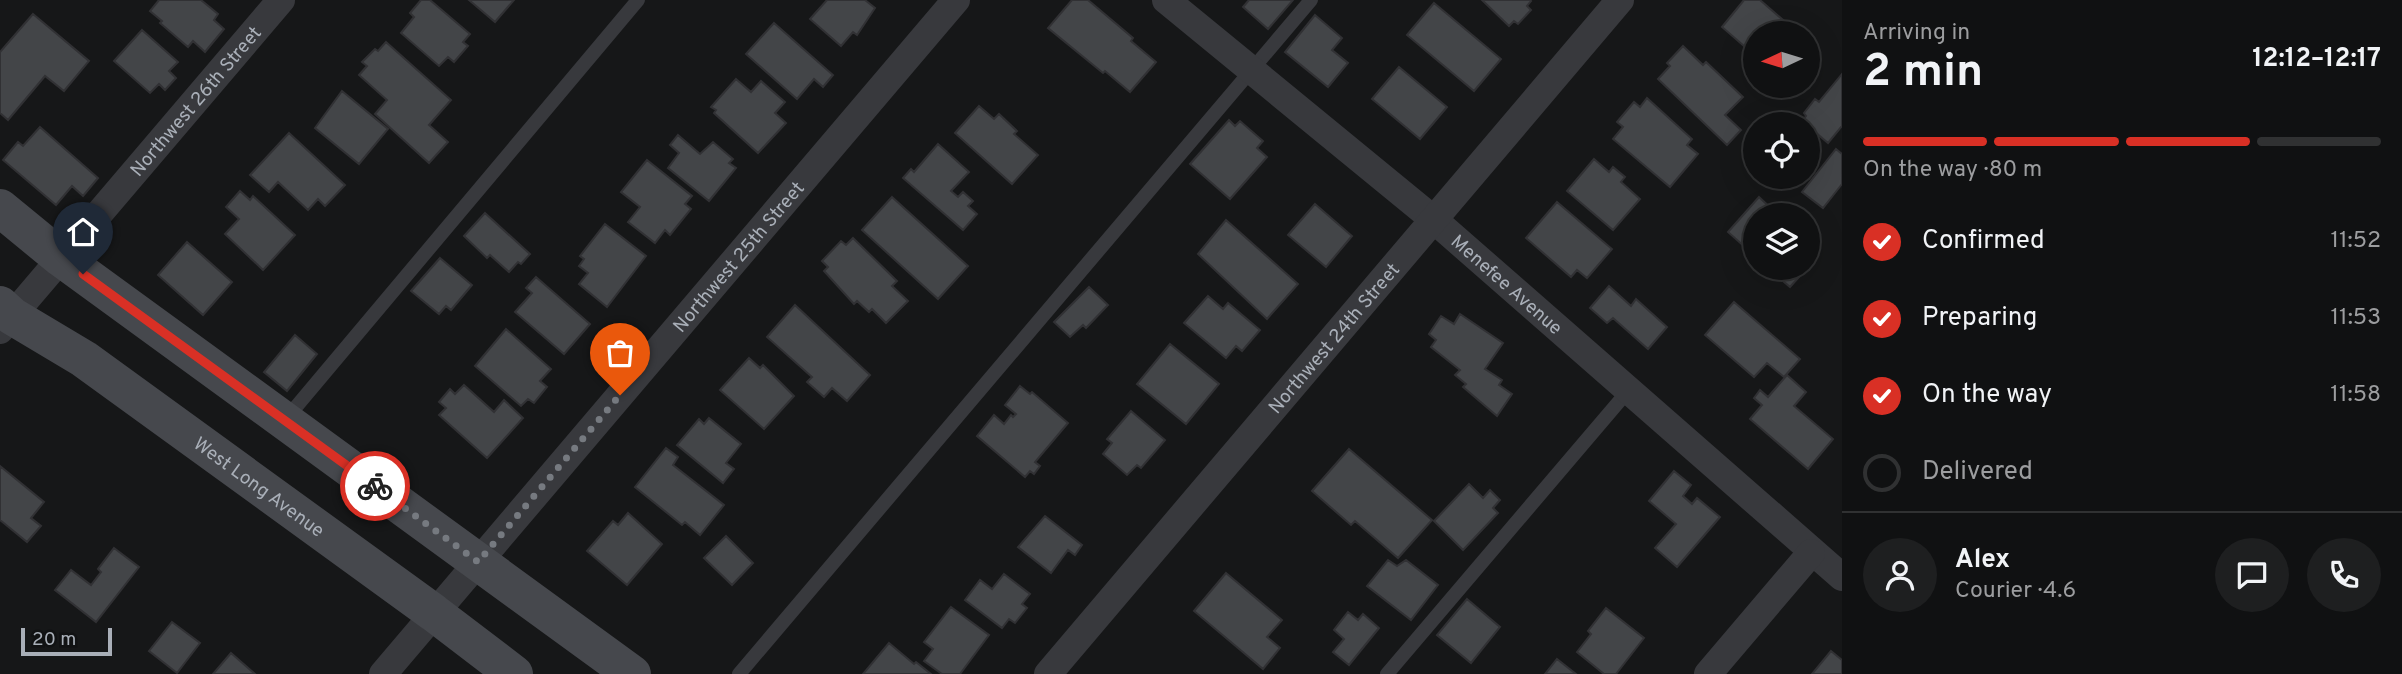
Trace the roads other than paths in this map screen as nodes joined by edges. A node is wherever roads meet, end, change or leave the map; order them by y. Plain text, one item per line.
1 (281, 0) edge
2 (638, 0) edge
3 (956, 0) edge
4 (1166, 0) edge
5 (1311, 0) edge
6 (1620, 0) edge
7 (1251, 70) junction
8 (0, 208) edge
9 (1433, 219) junction
10 (61, 258) junction
11 (4, 317) edge
12 (1628, 391) junction
13 (284, 421) junction
14 (1811, 553) junction
15 (478, 562) junction
16 (1842, 577) edge
17 (434, 613) junction
18 (383, 674) edge
19 (514, 674) edge
20 (632, 674) edge
21 (738, 674) edge
22 (1048, 674) edge
23 (1387, 674) edge
24 (1708, 674) edge

1 - 10 street, Northwest 26th Street
2 - 13 lane
3 - 15 street, Northwest 25th Street
4 - 7 street, Menefee Avenue
5 - 7 lane
6 - 9 street, Northwest 24th Street
7 - 9 street, Menefee Avenue
7 - 21 lane
8 - 10 main road
9 - 12 street, Menefee Avenue
9 - 22 street, Northwest 24th Street
10 - 11 street, Northwest 26th Street
10 - 13 main road
11 - 17 main road, West Long Avenue
12 - 14 street, Menefee Avenue
12 - 23 lane
13 - 15 main road
14 - 16 street, Menefee Avenue
14 - 24 street
15 - 17 street, Northwest 25th Street
15 - 20 main road
17 - 18 street, Northwest 25th Street
17 - 19 main road, West Long Avenue

